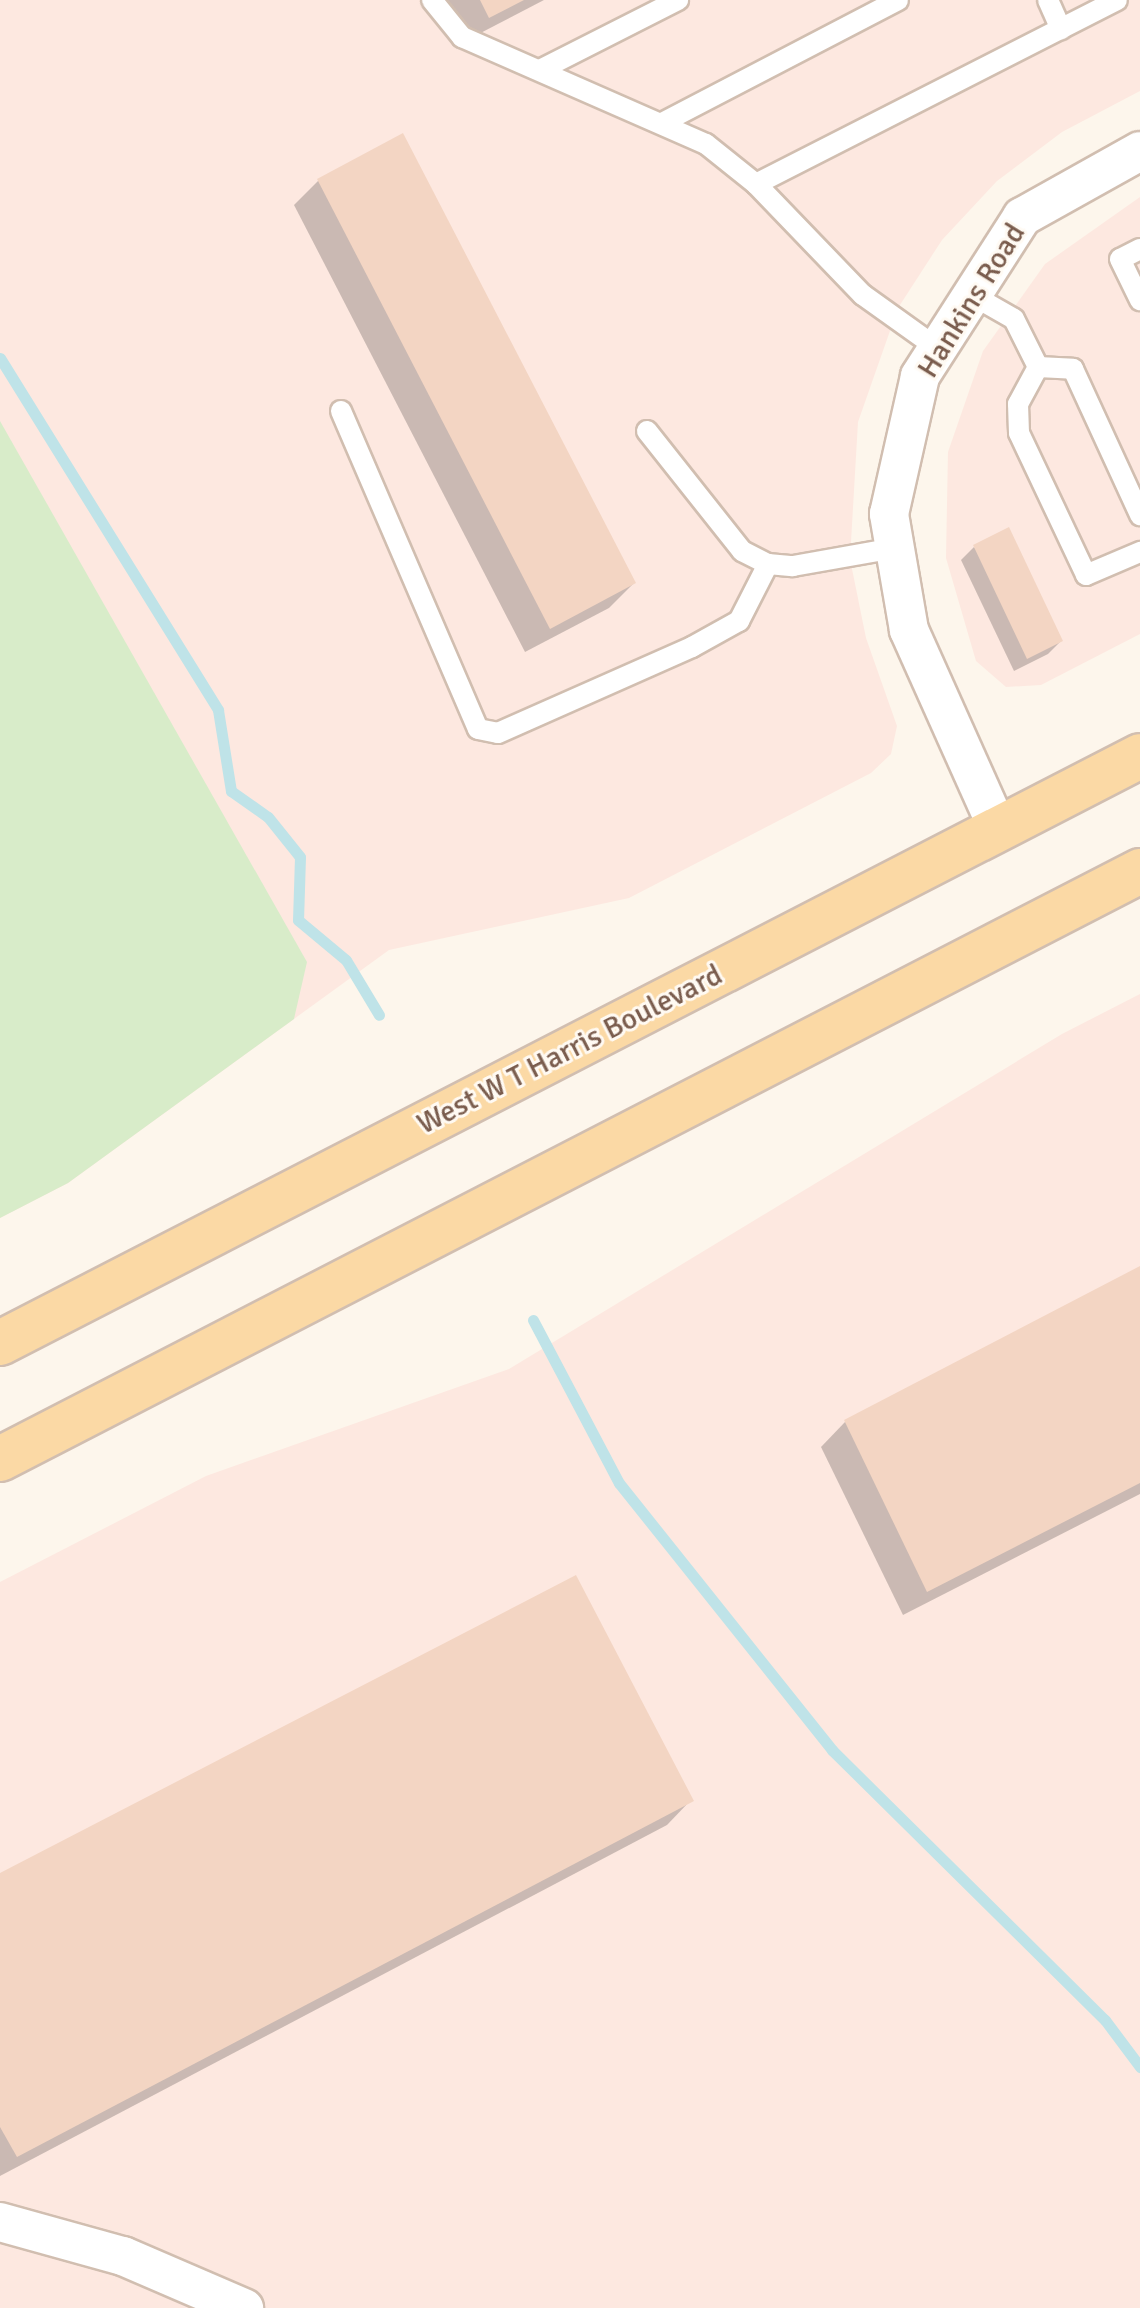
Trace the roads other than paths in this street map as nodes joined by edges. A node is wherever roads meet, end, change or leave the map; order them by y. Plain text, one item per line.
1 (432, 0) edge
2 (678, 0) edge
3 (898, 0) edge
4 (1048, 0) edge
5 (1117, 0) edge
6 (1061, 29) junction
7 (540, 70) junction
8 (662, 123) junction
9 (1140, 151) edge
10 (756, 184) junction
11 (1140, 249) edge
12 (972, 295) junction
13 (1140, 300) edge
14 (937, 348) junction
15 (1038, 367) junction
16 (341, 411) dead end
17 (647, 431) dead end
18 (1140, 515) edge
19 (895, 548) junction
20 (1140, 552) edge
21 (768, 564) junction
22 (1140, 756) edge
23 (998, 829) junction
24 (1140, 871) edge
25 (0, 1343) edge
26 (0, 1459) edge
27 (0, 2222) edge
28 (244, 2308) edge

1 - 7 lane
2 - 7 lane
3 - 8 lane
4 - 6 lane
5 - 6 lane
6 - 10 lane
7 - 8 lane
8 - 10 lane
9 - 12 street, Hankins Road
10 - 14 lane
11 - 13 lane
12 - 14 street, Hankins Road
12 - 15 lane
14 - 19 street, Hankins Road
15 - 18 lane
15 - 20 lane
16 - 21 lane
17 - 21 lane
19 - 21 lane
19 - 23 street, Hankins Road
22 - 23 main road, West W T Harris Boulevard
23 - 25 main road, West W T Harris Boulevard
24 - 26 main road
27 - 28 street

